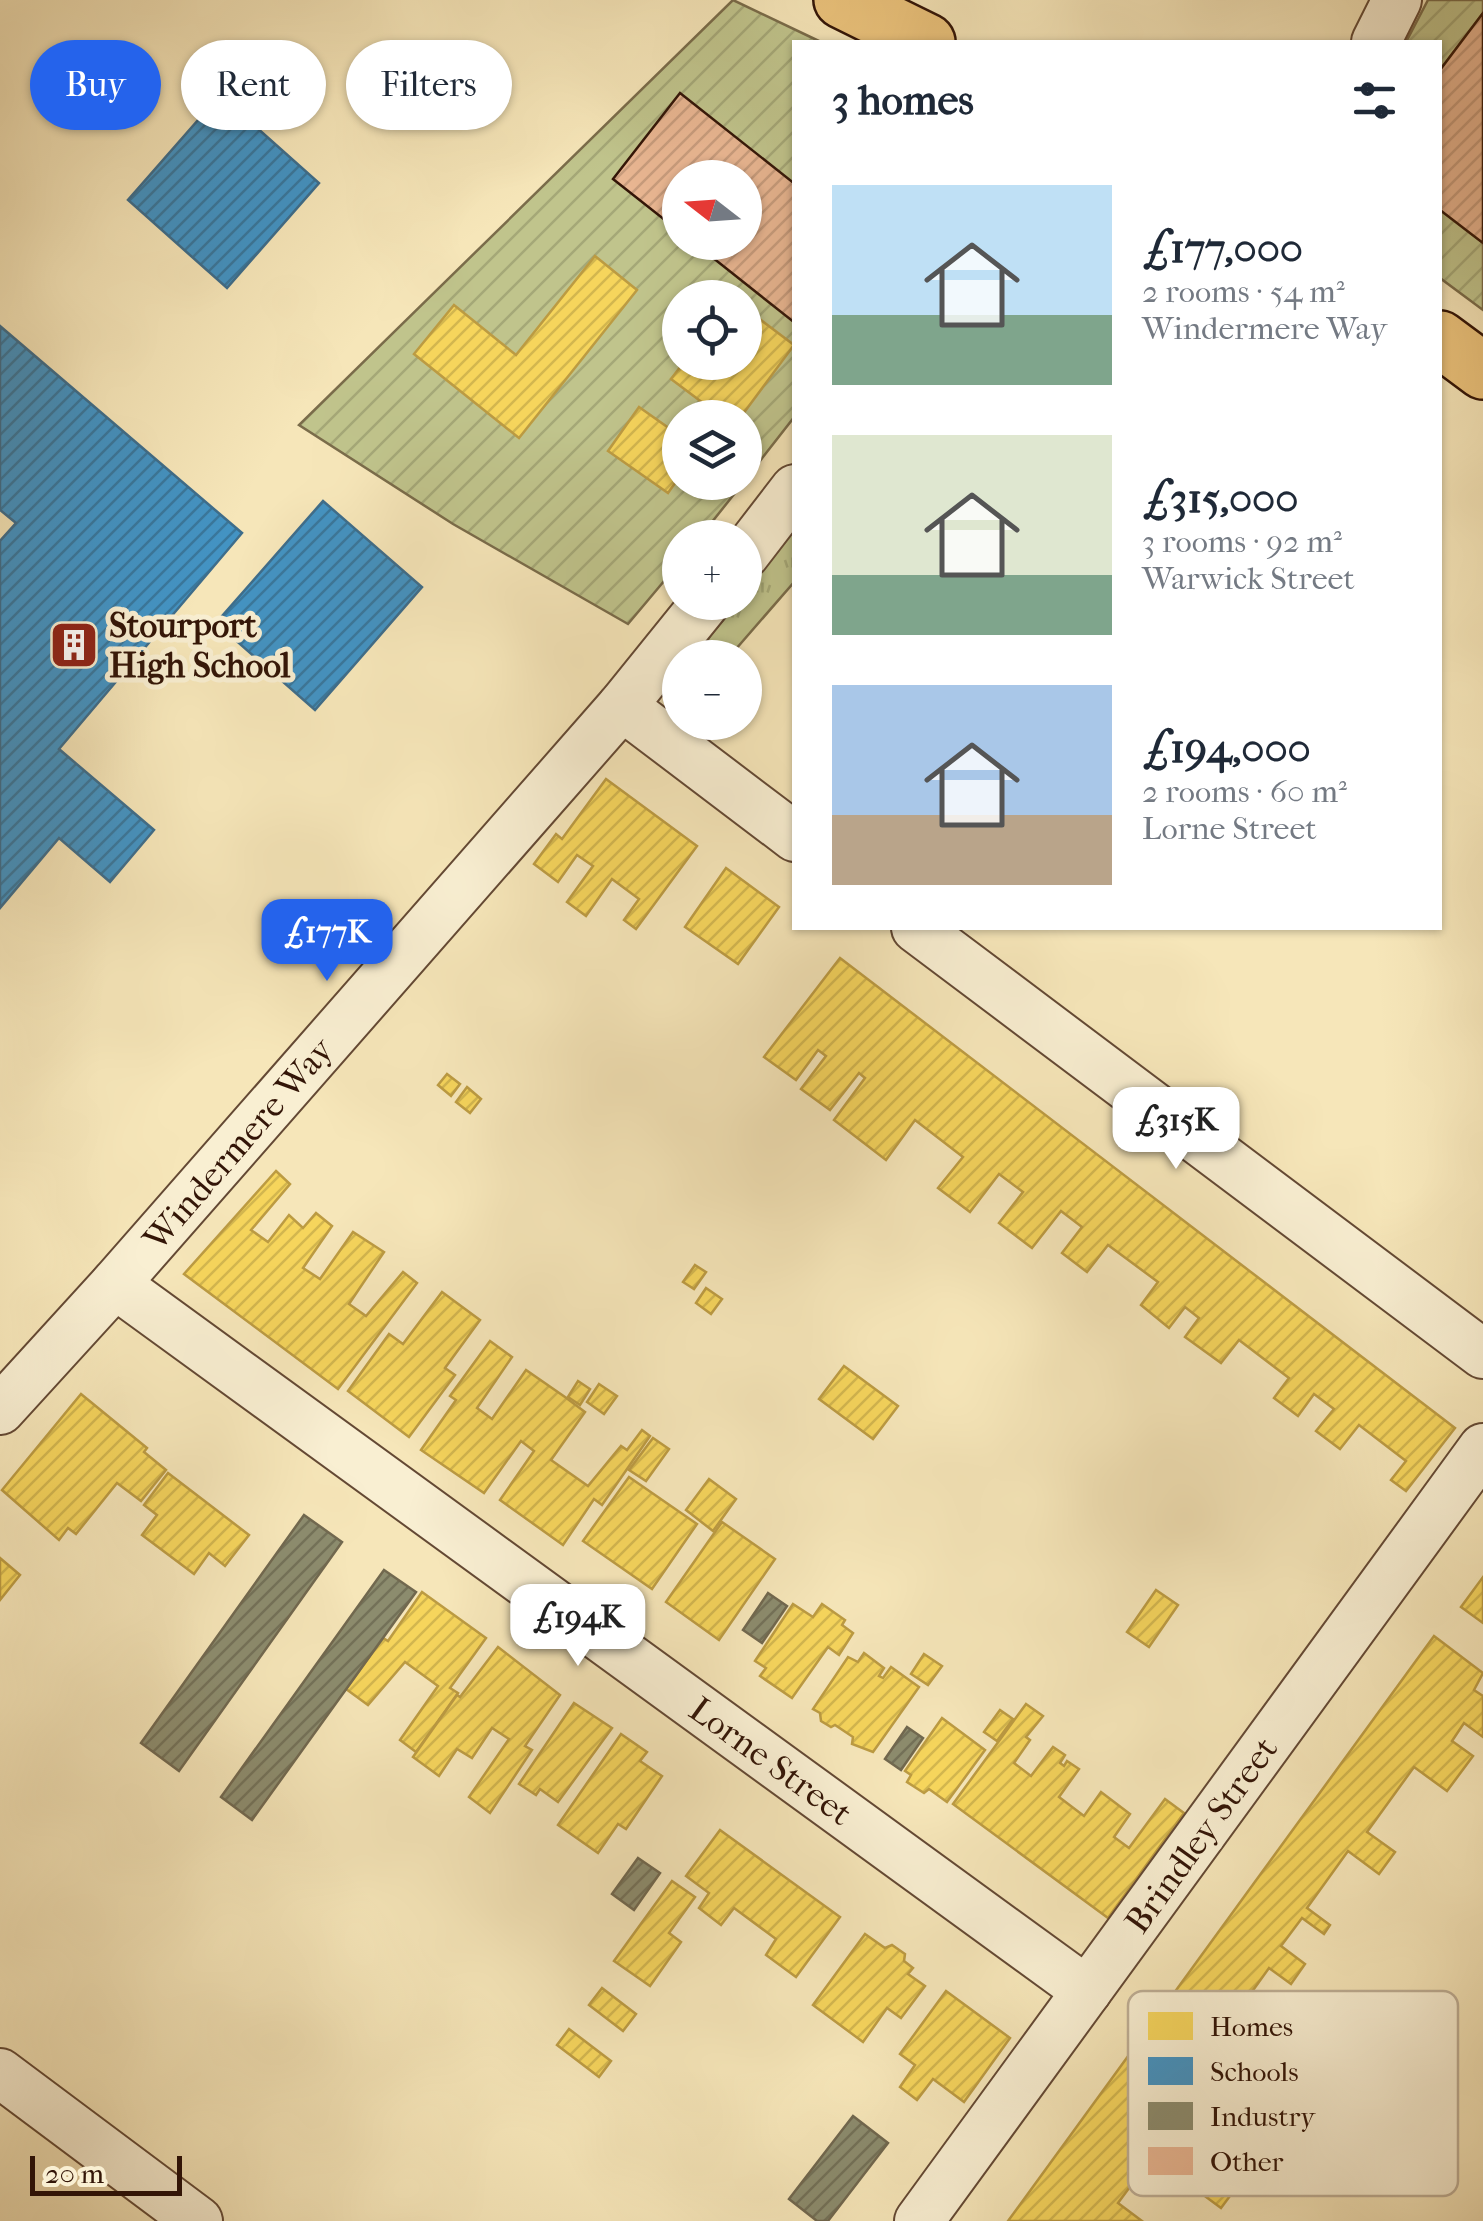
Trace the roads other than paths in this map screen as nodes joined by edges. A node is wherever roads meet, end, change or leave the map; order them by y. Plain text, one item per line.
1 (842, 0) edge
2 (1397, 0) edge
3 (923, 40) edge
4 (1377, 40) edge
5 (1442, 340) edge
6 (1483, 371) edge
7 (792, 493) edge
8 (762, 532) edge
9 (691, 620) edge
10 (622, 706) junction
11 (792, 835) edge
12 (919, 930) edge
13 (114, 1284) junction
14 (1483, 1354) edge
15 (0, 1410) edge
16 (1483, 1448) edge
17 (1087, 1991) junction
18 (0, 2073) edge
19 (198, 2221) edge
20 (919, 2221) edge

1 - 3 main road
2 - 4 street
5 - 6 main road
7 - 8 street
9 - 10 street, Windermere Way
10 - 11 street
10 - 13 street, Windermere Way
12 - 14 street
13 - 15 street, Windermere Way
13 - 17 street, Lorne Street
16 - 17 street, Brindley Street
17 - 20 street, Brindley Street
18 - 19 street

